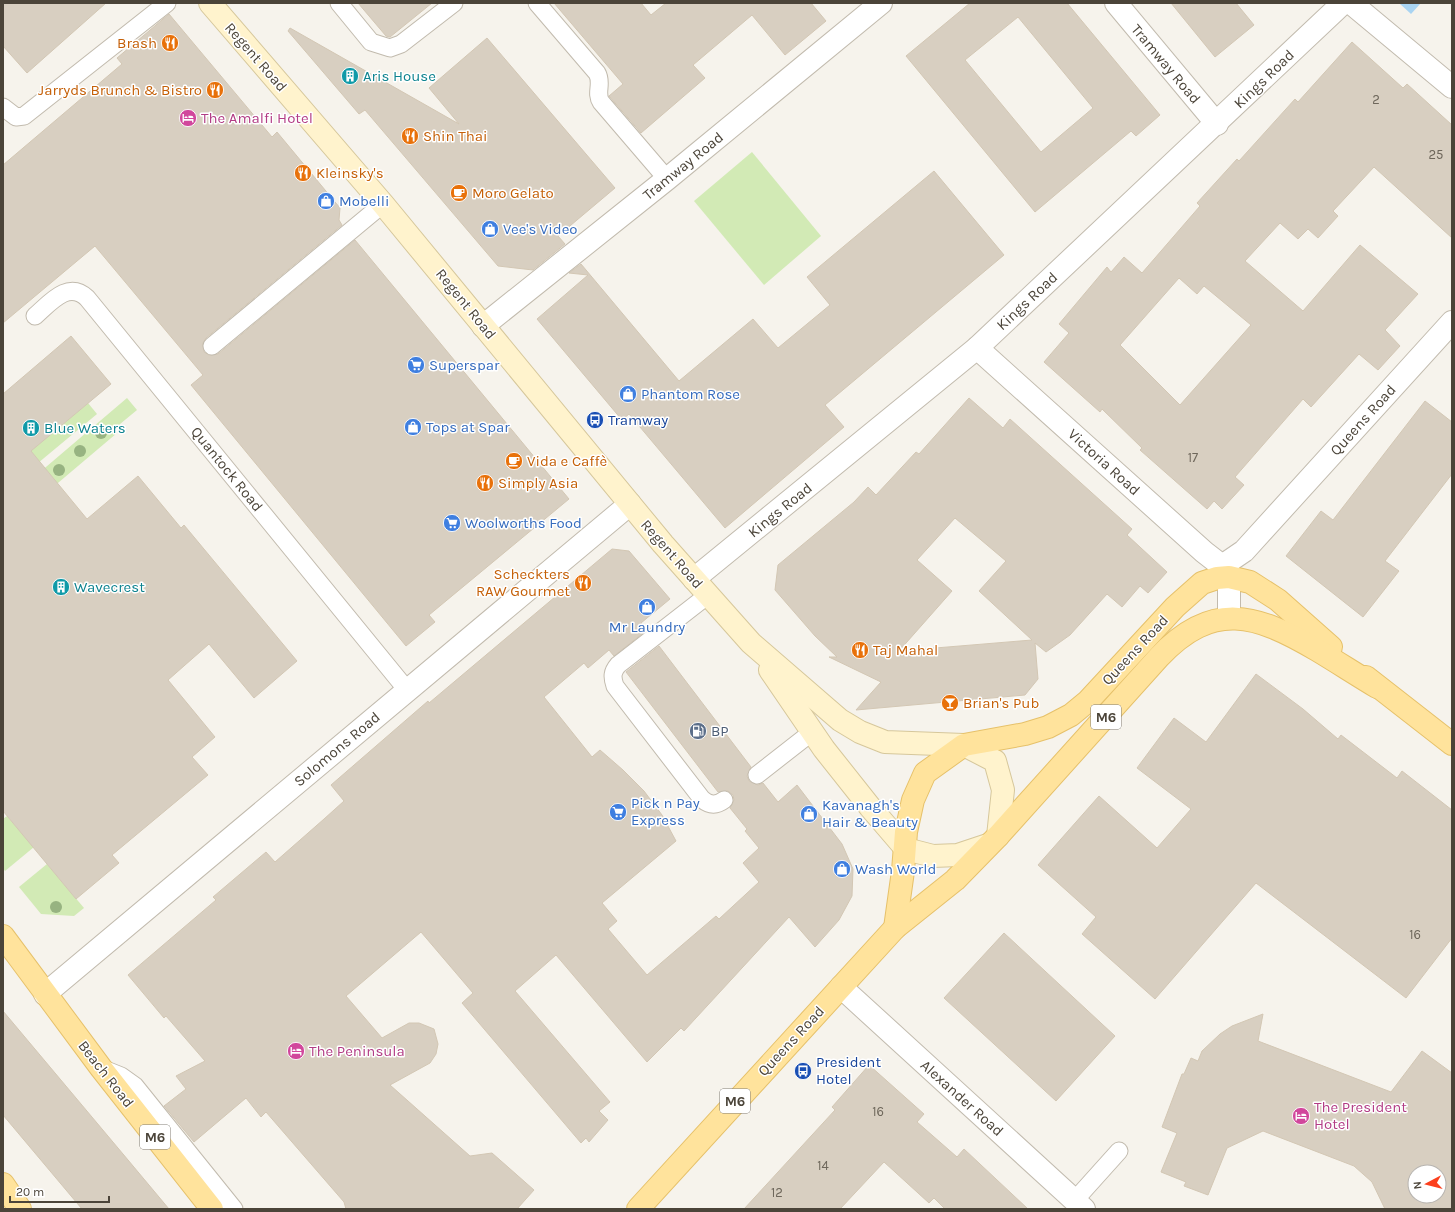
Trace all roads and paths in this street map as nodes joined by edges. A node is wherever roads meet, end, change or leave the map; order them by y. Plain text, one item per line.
1 (167, 3) edge
2 (210, 3) edge
3 (339, 3) edge
4 (454, 3) edge
5 (537, 3) edge
6 (881, 3) edge
7 (1116, 3) edge
8 (1343, 3) edge
9 (1352, 3) edge
10 (1452, 87) edge
11 (3, 107) edge
12 (1216, 124) junction
13 (667, 179) junction
14 (383, 204) junction
15 (35, 316) dead end
16 (1452, 322) edge
17 (483, 326) junction
18 (212, 346) dead end
19 (977, 348) junction
20 (630, 504) junction
21 (1226, 572) junction
22 (694, 579) junction
23 (708, 595) junction
24 (1229, 618) junction
25 (751, 643) junction
26 (1377, 687) junction
27 (407, 690) junction
28 (812, 732) junction
29 (1452, 744) edge
30 (964, 745) junction
31 (757, 775) dead end
32 (724, 800) dead end
33 (993, 841) junction
34 (906, 849) junction
35 (895, 928) junction
36 (3, 936) edge
37 (841, 987) junction
38 (45, 994) junction
39 (101, 1068) junction
40 (1119, 1151) dead end
41 (3, 1184) edge
42 (1079, 1205) edge
43 (20, 1209) edge
44 (212, 1209) edge
45 (234, 1209) edge
46 (638, 1209) edge

1 - 11 lane
2 - 14 main road, Regent Road
3 - 4 lane
5 - 13 lane
6 - 13 street, Tramway Road
7 - 12 street, Tramway Road
8 - 12 street, Kings Road
9 - 10 street
12 - 19 street, Kings Road
13 - 17 street, Tramway Road
14 - 17 main road, Regent Road
14 - 18 lane
15 - 27 lane, Quantock Road
16 - 21 street, Queens Road
17 - 20 main road, Regent Road
19 - 21 street, Victoria Road
19 - 22 street, Kings Road
20 - 22 main road, Regent Road
20 - 27 street, Solomons Road
21 - 24 street
21 - 26 main road, Victoria Road / M6
21 - 30 main road, Queens Road / M6
22 - 23 main road, Regent Road
23 - 25 main road, Regent Road
23 - 32 lane
24 - 26 main road, Victoria Road / M6
24 - 33 main road, Queens Road / M6
25 - 28 main road, Regent Road
25 - 30 main road, Regent Road
26 - 29 main road, Victoria Road / M6
27 - 38 street, Solomons Road
28 - 31 lane
28 - 34 main road, Regent Road
30 - 33 main road
30 - 34 main road, Queens Road / M6
33 - 34 main road
33 - 35 main road, Queens Road / M6
34 - 35 main road, Queens Road / M6
35 - 37 main road, Queens Road / M6
36 - 38 main road, Beach Road / M6
37 - 42 street, Alexander Road
37 - 46 main road, Queens Road / M6
38 - 39 main road, Beach Road / M6
39 - 44 main road, Beach Road / M6
39 - 45 lane
40 - 42 lane
41 - 43 main road

